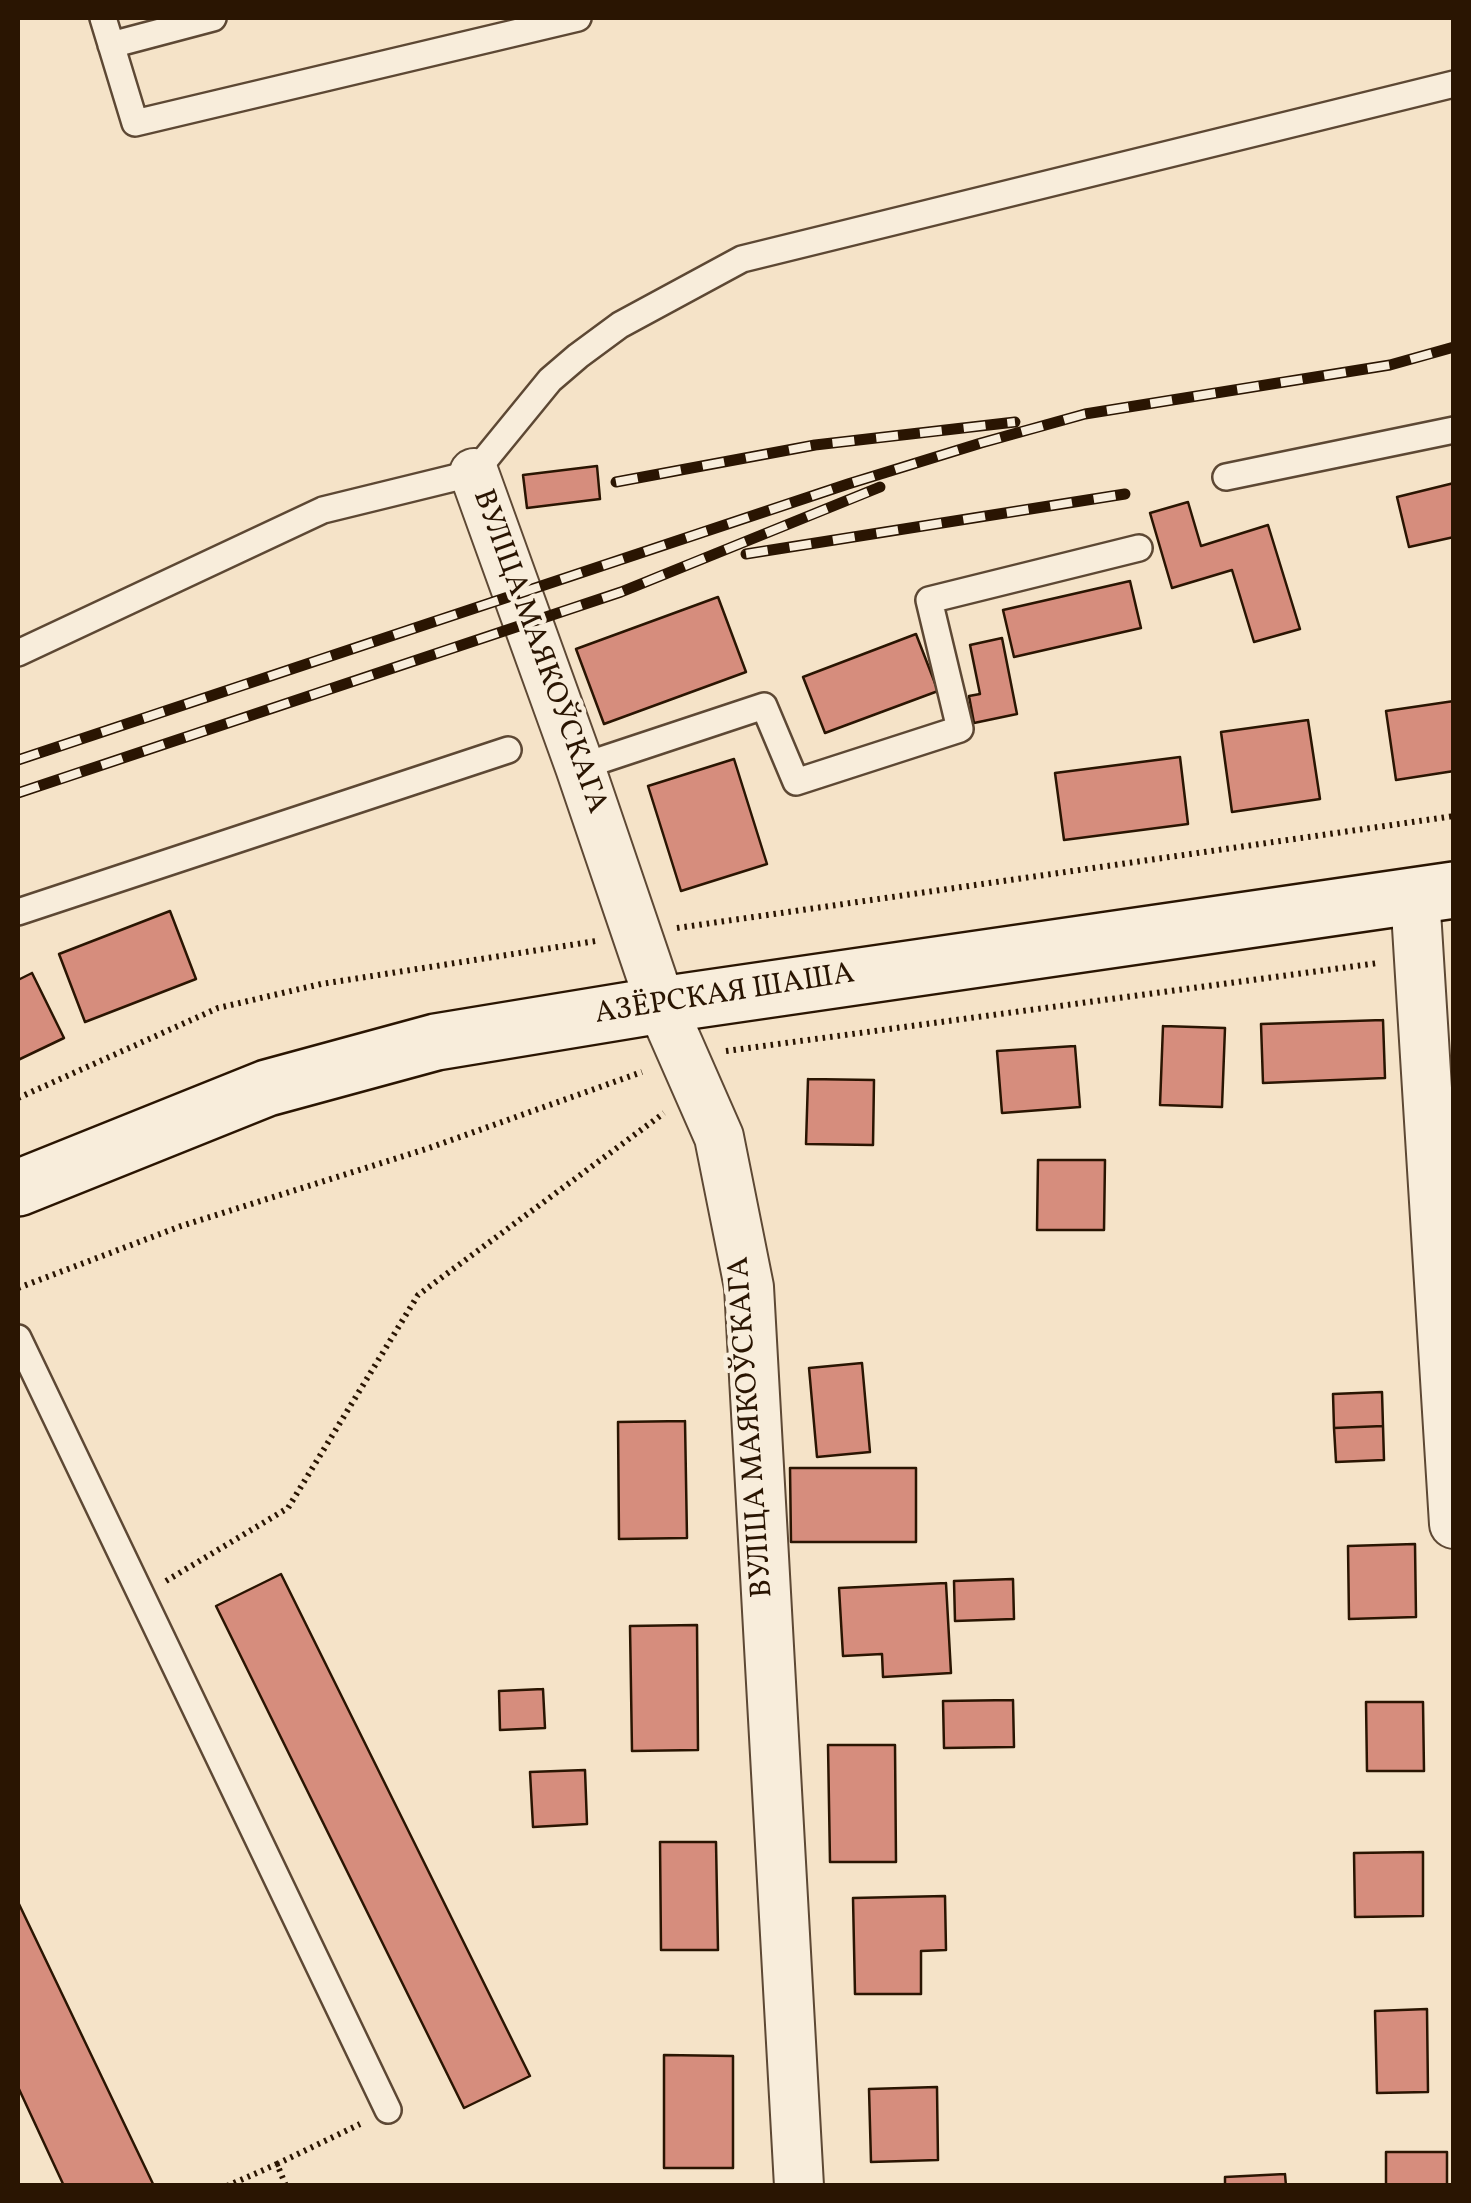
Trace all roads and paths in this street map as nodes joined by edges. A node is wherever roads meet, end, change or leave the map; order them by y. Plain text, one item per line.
1 (103, 18) edge
2 (213, 18) edge
3 (578, 18) edge
4 (111, 45) junction
5 (1454, 84) edge
6 (1454, 430) edge
7 (474, 473) junction
8 (1226, 477) dead end
9 (1139, 548) dead end
10 (18, 653) edge
11 (508, 750) dead end
12 (580, 767) junction
13 (1454, 816) edge
14 (1434, 893) edge
15 (18, 912) edge
16 (636, 934) junction
17 (661, 1005) junction
18 (697, 1088) junction
19 (18, 1098) edge
20 (18, 1188) edge
21 (18, 1338) edge
22 (1454, 1524) edge
23 (141, 1596) junction
24 (388, 2110) joint
25 (277, 2164) junction
26 (227, 2186) edge
27 (286, 2186) edge
28 (799, 2186) edge

1 - 4 lane
2 - 4 lane
3 - 4 lane
5 - 7 lane
6 - 8 lane
7 - 10 lane
7 - 12 street, ВУЛІЦА МАЯКОЎСКАГА
9 - 12 lane
11 - 15 lane
12 - 16 street, ВУЛІЦА МАЯКОЎСКАГА
13 - 16 path
14 - 17 main road, АЗЁРСКАЯ ШАША
14 - 22 street
16 - 17 street, ВУЛІЦА МАЯКОЎСКАГА
16 - 19 path
17 - 18 street, ВУЛІЦА МАЯКОЎСКАГА
17 - 20 main road, АЗЁРСКАЯ ШАША
18 - 23 path
18 - 28 street, ВУЛІЦА МАЯКОЎСКАГА
21 - 23 lane
23 - 24 lane
24 - 25 path
25 - 26 path
25 - 27 path

